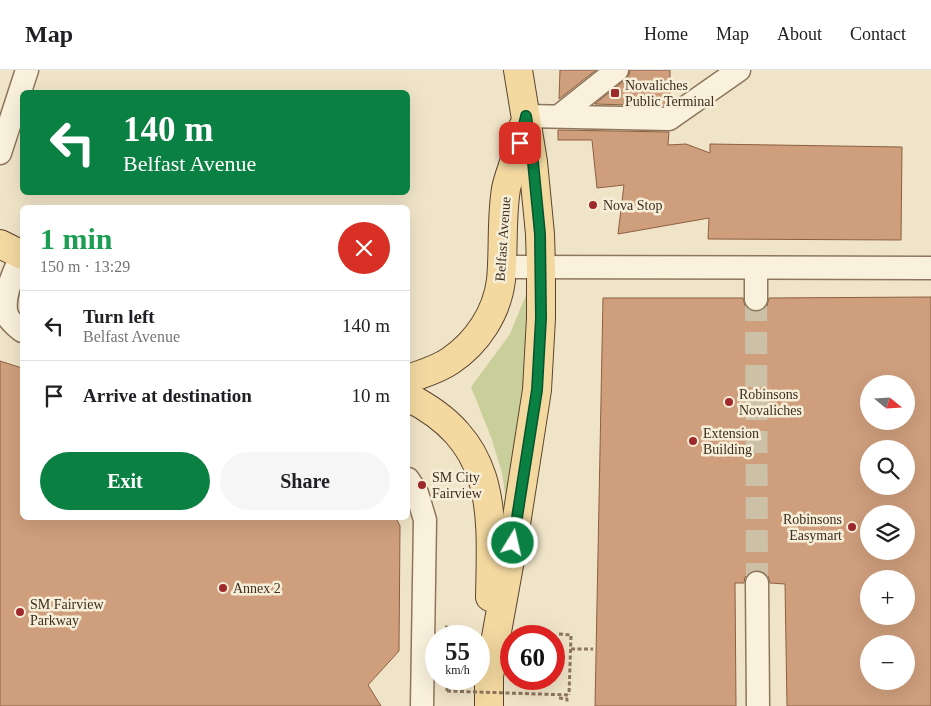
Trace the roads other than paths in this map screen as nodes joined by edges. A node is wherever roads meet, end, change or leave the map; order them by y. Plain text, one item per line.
1 (27, 70) edge
2 (518, 70) edge
3 (617, 70) edge
4 (739, 70) edge
5 (20, 90) edge
6 (20, 92) edge
7 (526, 116) junction
8 (559, 116) junction
9 (0, 153) edge
10 (13, 250) edge
11 (502, 267) junction
12 (541, 268) junction
13 (756, 268) junction
14 (931, 268) edge
15 (0, 274) edge
16 (756, 299) tunnel mouth
17 (20, 329) edge
18 (20, 331) edge
19 (0, 332) edge
20 (410, 378) edge
21 (410, 398) edge
22 (410, 482) edge
23 (757, 583) tunnel mouth
24 (490, 625) edge
25 (490, 670) edge
26 (489, 690) edge
27 (422, 706) edge
28 (489, 706) edge
29 (758, 706) edge

1 - 5 street
2 - 7 main road
3 - 8 street
4 - 8 street
6 - 9 street
7 - 8 street
7 - 11 main road, Belfast Avenue
7 - 12 main road
10 - 15 street
10 - 17 street
11 - 12 street
11 - 20 main road, Belfast Avenue
12 - 13 street
12 - 25 main road
13 - 14 street
13 - 16 street
18 - 19 street
21 - 24 main road
22 - 27 street
23 - 29 street
26 - 28 main road

